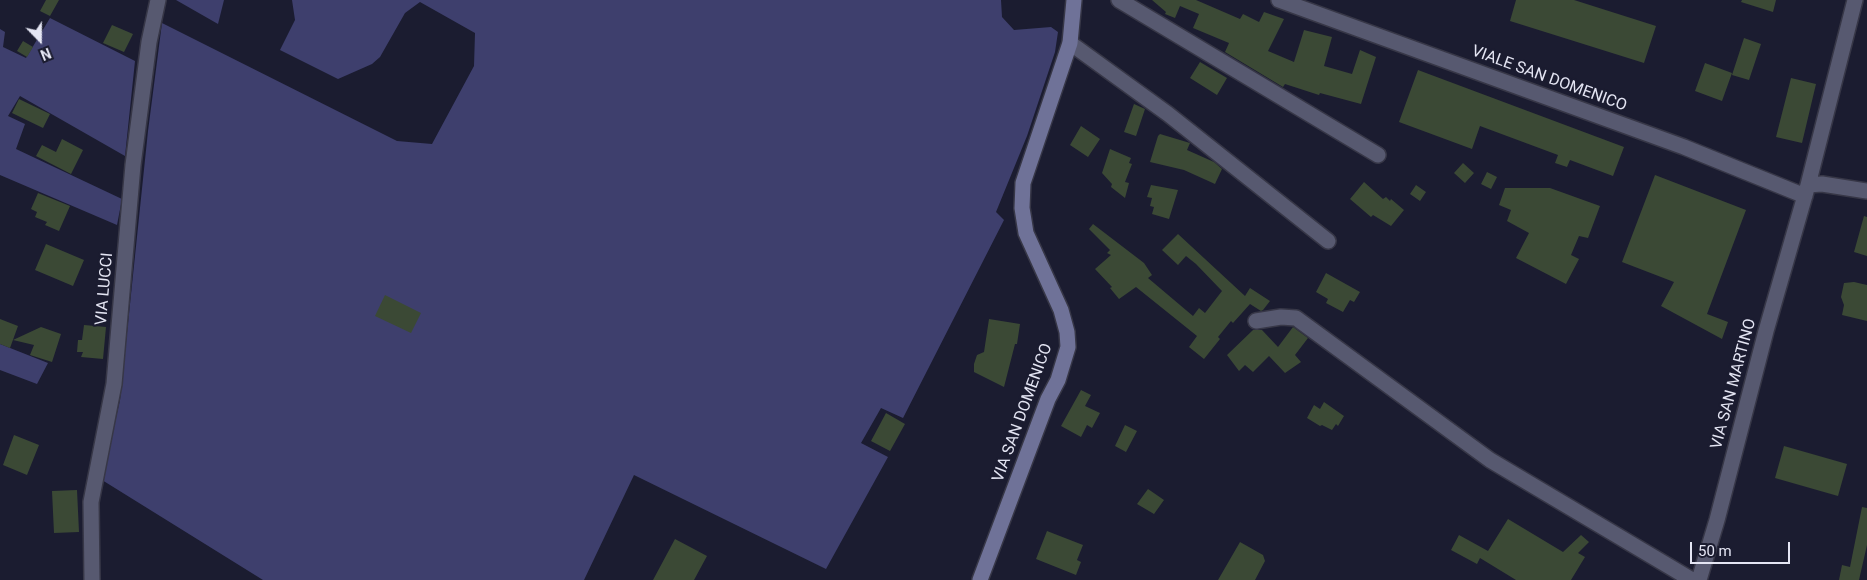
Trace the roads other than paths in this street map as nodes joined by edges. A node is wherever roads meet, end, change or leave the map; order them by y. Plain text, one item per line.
1 (158, 0) edge
2 (1074, 0) edge
3 (1119, 0) edge
4 (1280, 0) edge
5 (1855, 0) edge
6 (1070, 43) junction
7 (1378, 155) dead end
8 (1806, 191) junction
9 (1867, 191) edge
10 (1328, 241) dead end
11 (1256, 321) dead end
12 (92, 580) edge
13 (980, 580) edge
14 (1692, 580) edge
15 (1698, 580) edge

1 - 12 street, VIA LUCCI
2 - 6 street, VIA SAN DOMENICO
3 - 7 street
4 - 8 street, VIALE SAN DOMENICO
5 - 8 street, VIA SAN MARTINO
6 - 10 street
6 - 13 street, VIA SAN DOMENICO
8 - 9 street
8 - 15 street, VIA SAN MARTINO
11 - 14 street

